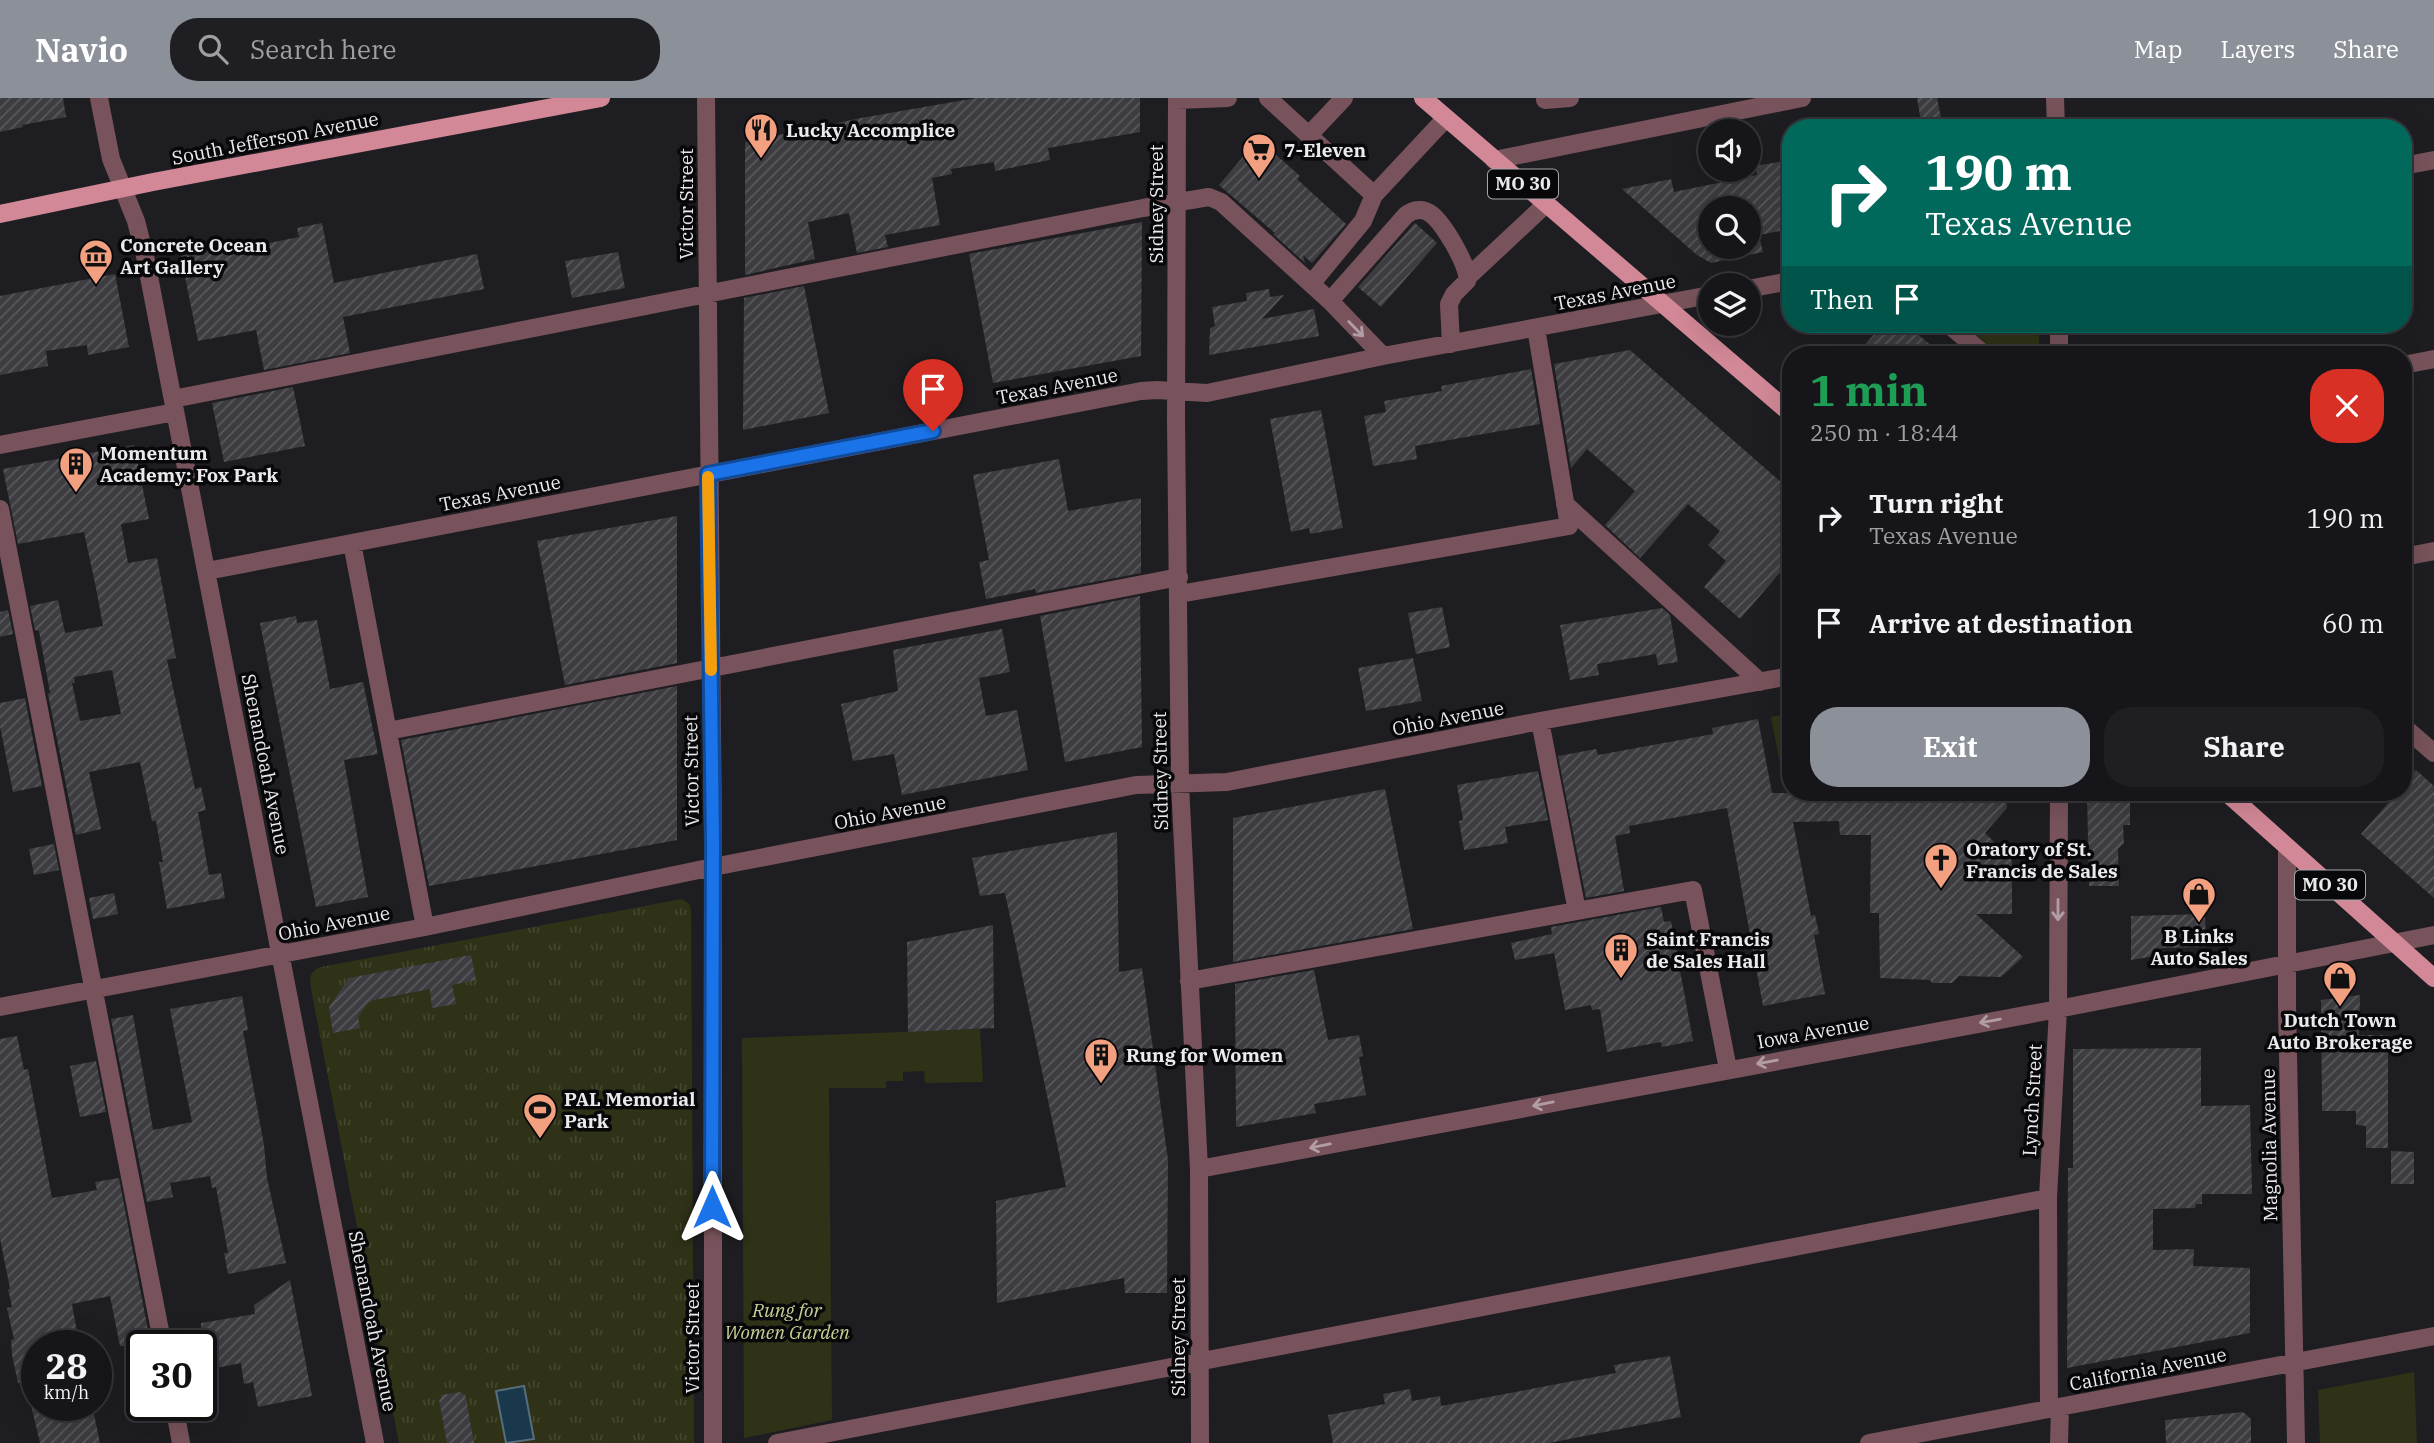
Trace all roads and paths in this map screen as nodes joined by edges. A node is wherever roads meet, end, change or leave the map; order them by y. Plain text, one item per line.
1 (99, 98) edge
2 (601, 98) edge
3 (706, 98) edge
4 (1228, 98) edge
5 (1268, 98) edge
6 (1344, 98) edge
7 (1423, 98) edge
8 (1570, 98) edge
9 (1802, 98) edge
10 (2055, 98) edge
11 (1177, 99) edge
12 (1545, 100) dead end
13 (1446, 118) junction
14 (2056, 119) edge
15 (1309, 135) junction
16 (1494, 160) junction
17 (2434, 160) edge
18 (2412, 164) edge
19 (122, 189) junction
20 (1374, 194) junction
21 (1178, 201) junction
22 (1546, 204) junction
23 (0, 214) edge
24 (1468, 277) junction
25 (1782, 283) edge
26 (1311, 284) junction
27 (1761, 287) edge
28 (707, 295) junction
29 (1698, 297) edge
30 (1330, 301) junction
31 (1664, 304) junction
32 (1536, 328) junction
33 (1959, 333) edge
34 (1451, 344) junction
35 (1974, 346) edge
36 (1383, 356) junction
37 (2434, 359) edge
38 (2412, 363) edge
39 (1176, 391) junction
40 (174, 406) junction
41 (1782, 406) edge
42 (0, 445) edge
43 (708, 474) junction
44 (1565, 504) junction
45 (0, 509) edge
46 (352, 543) junction
47 (2434, 551) edge
48 (2412, 555) edge
49 (207, 570) junction
50 (1179, 586) junction
51 (710, 668) junction
52 (1782, 678) edge
53 (1760, 682) junction
54 (1540, 721) junction
55 (388, 731) junction
56 (2412, 734) edge
57 (2434, 753) edge
58 (1180, 784) junction
59 (2059, 801) edge
60 (2236, 801) edge
61 (2287, 847) junction
62 (713, 867) junction
63 (1577, 911) junction
64 (425, 927) junction
65 (2434, 935) edge
66 (2394, 942) junction
67 (281, 954) junction
68 (2286, 963) junction
69 (2434, 978) edge
70 (1189, 981) junction
71 (93, 989) junction
72 (0, 1007) edge
73 (2058, 1009) junction
74 (1728, 1069) junction
75 (1199, 1169) junction
76 (2048, 1198) junction
77 (160, 1330) edge
78 (2434, 1336) edge
79 (1199, 1362) junction
80 (2294, 1363) junction
81 (2054, 1408) junction
82 (177, 1421) edge
83 (181, 1443) edge
84 (375, 1443) edge
85 (713, 1443) edge
86 (777, 1443) edge
87 (1200, 1443) edge
88 (1869, 1443) edge
89 (2059, 1443) edge
90 (2296, 1443) edge

1 - 19 street, Shenandoah Avenue
2 - 19 main road, South Jefferson Avenue
3 - 28 street, Victor Street
4 - 11 street
5 - 15 street
6 - 15 street
7 - 13 main road, MO 30
8 - 12 street
9 - 16 street
10 - 14 street
11 - 21 street, Sidney Street
13 - 16 main road, MO 30
13 - 20 street
15 - 20 street
16 - 22 main road, MO 30
17 - 18 street
19 - 23 main road, South Jefferson Avenue
19 - 40 street, Shenandoah Avenue
20 - 26 street
21 - 26 street
21 - 28 street
21 - 39 street, Sidney Street
22 - 24 street
22 - 31 main road, MO 30
24 - 30 street
24 - 34 street
25 - 27 street
26 - 30 street
28 - 40 street
28 - 43 street, Victor Street
29 - 31 street, Texas Avenue
30 -> 36 street
31 - 32 street, Texas Avenue
31 - 41 main road, MO 30
32 - 34 street, Texas Avenue
32 - 44 street
33 - 35 street
34 - 36 street, Texas Avenue
36 - 39 street, Texas Avenue
37 - 38 street
39 - 43 street, Texas Avenue
39 - 50 street, Sidney Street
40 - 42 street
40 - 49 street, Shenandoah Avenue
43 - 46 street, Texas Avenue
43 - 51 street, Victor Street
44 - 50 street
44 - 53 street
45 - 71 street
46 - 49 street, Texas Avenue
46 - 55 street
47 - 48 street
49 - 67 street, Shenandoah Avenue
50 - 51 street
50 - 58 street, Sidney Street
51 - 55 street
51 - 62 street, Victor Street
52 - 53 street, Ohio Avenue
53 - 54 street, Ohio Avenue
54 - 58 street, Ohio Avenue
54 - 63 street
55 - 64 street
56 - 57 street
58 - 62 street, Ohio Avenue
58 - 70 street, Sidney Street
59 -> 73 street, Lynch Street
60 - 61 main road, MO 30
61 - 66 main road, MO 30
61 - 68 street, Magnolia Avenue
62 - 64 street, Ohio Avenue
62 - 85 street, Victor Street
63 - 70 street
63 - 74 street
64 - 67 street, Ohio Avenue
65 - 66 street, Iowa Avenue
66 - 68 street, Iowa Avenue
66 - 69 main road, MO 30
67 - 71 street, Ohio Avenue
67 - 84 street, Shenandoah Avenue
68 - 73 street, Iowa Avenue
68 - 80 street, Magnolia Avenue
70 - 75 street, Sidney Street
71 - 72 street, Ohio Avenue
71 - 77 street
73 -> 74 street, Iowa Avenue
73 - 76 street, Lynch Street
74 -> 75 street, Iowa Avenue
75 - 79 street, Sidney Street
76 - 79 street
76 - 81 street, Lynch Street
78 - 80 street, California Avenue
79 - 86 street
79 - 87 street, Sidney Street
80 - 81 street, California Avenue
80 - 90 street, Magnolia Avenue
81 - 88 street, California Avenue
81 - 89 street, Lynch Street
82 - 83 street

